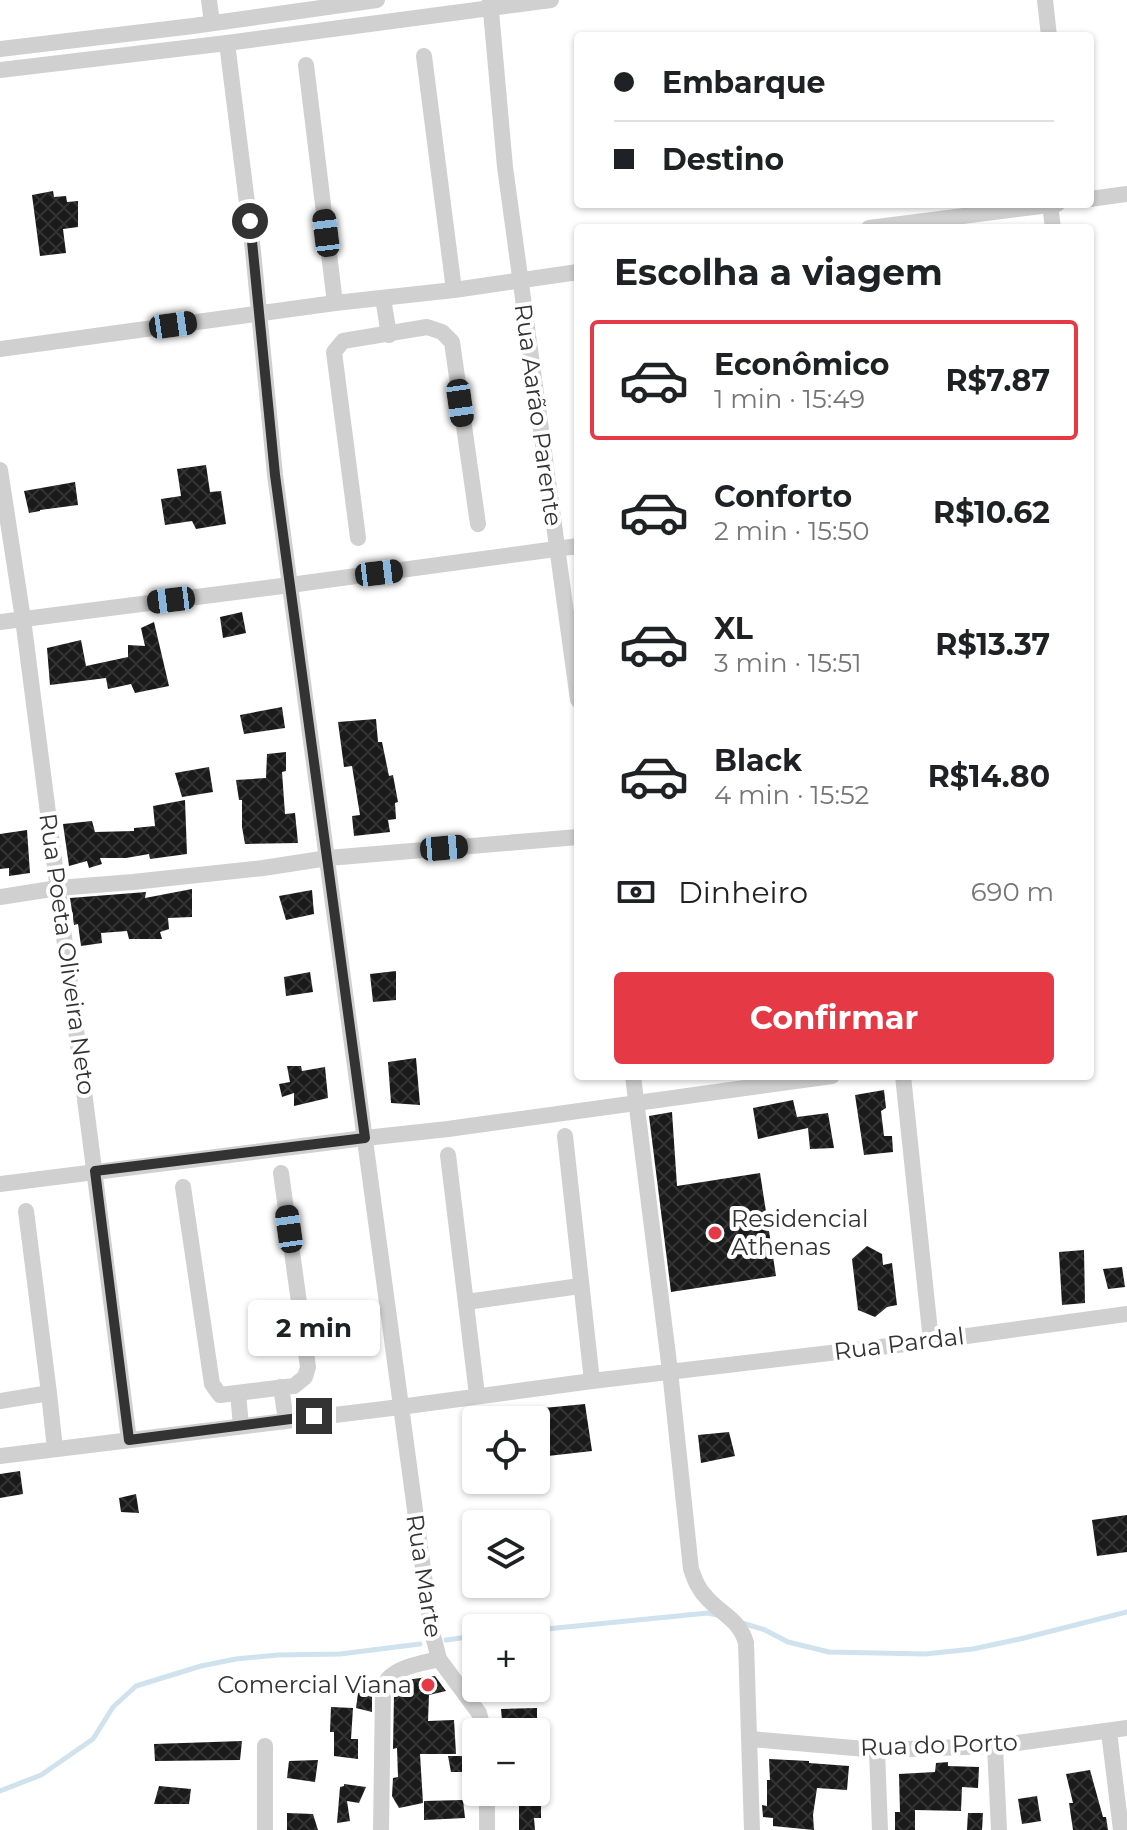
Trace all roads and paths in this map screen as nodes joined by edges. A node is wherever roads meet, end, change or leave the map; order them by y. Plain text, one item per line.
1 (209, 0) edge
2 (377, 0) edge
3 (551, 0) edge
4 (1045, 0) edge
5 (490, 4) edge
6 (212, 23) junction
7 (1049, 32) edge
8 (227, 43) junction
9 (0, 49) edge
10 (424, 56) dead end
11 (306, 65) dead end
12 (0, 70) edge
13 (1127, 194) edge
14 (1094, 198) edge
15 (1026, 208) edge
16 (900, 224) edge
17 (574, 273) edge
18 (520, 281) junction
19 (453, 282) junction
20 (383, 298) junction
21 (335, 303) junction
22 (260, 313) junction
23 (388, 328) junction
24 (0, 349) edge
25 (0, 470) edge
26 (478, 524) dead end
27 (358, 538) dead end
28 (574, 547) edge
29 (556, 550) junction
30 (290, 585) junction
31 (23, 619) junction
32 (0, 622) edge
33 (574, 673) edge
34 (574, 837) edge
35 (328, 858) junction
36 (58, 888) junction
37 (0, 897) edge
38 (634, 1080) edge
39 (804, 1080) edge
40 (908, 1080) edge
41 (637, 1104) junction
42 (565, 1136) dead end
43 (365, 1138) junction
44 (448, 1155) dead end
45 (95, 1171) junction
46 (281, 1173) dead end
47 (0, 1184) edge
48 (183, 1187) dead end
49 (26, 1211) dead end
50 (580, 1286) junction
51 (466, 1302) junction
52 (1127, 1314) edge
53 (931, 1341) junction
54 (670, 1371) junction
55 (592, 1381) junction
56 (281, 1387) junction
57 (49, 1393) junction
58 (238, 1393) junction
59 (477, 1395) junction
60 (0, 1401) edge
61 (400, 1407) junction
62 (286, 1420) junction
63 (241, 1426) junction
64 (129, 1440) junction
65 (55, 1449) junction
66 (0, 1456) edge
67 (439, 1659) junction
68 (480, 1718) edge
69 (1127, 1728) edge
70 (1109, 1732) junction
71 (750, 1739) junction
72 (265, 1746) dead end
73 (995, 1746) junction
74 (877, 1750) junction
75 (487, 1806) edge
76 (265, 1830) edge
77 (381, 1830) edge
78 (487, 1830) edge
79 (752, 1830) edge
80 (880, 1830) edge
81 (999, 1830) edge
82 (1121, 1830) edge

1 - 6 street
2 - 6 street
3 - 5 street
4 - 7 street
5 - 8 street
5 - 18 street, Rua Aarão Parente
6 - 9 street
8 - 12 street
8 - 22 street, Rua Marte
10 - 19 street
11 - 21 street
13 - 14 street
15 - 16 street
17 - 18 street
18 - 19 street
18 - 29 street, Rua Aarão Parente
19 - 20 street
20 - 21 street
20 - 23 street
21 - 22 street
22 - 24 street
22 - 30 street, Rua Marte
23 - 26 street
23 - 27 street
25 - 31 street, Rua Poeta Oliveira Neto
28 - 29 street
29 - 30 street
29 - 33 street, Rua Aarão Parente
30 - 31 street
30 - 35 street, Rua Marte
31 - 32 street
31 - 36 street, Rua Poeta Oliveira Neto
34 - 35 street
35 - 36 street
35 - 43 street, Rua Marte
36 - 37 street
36 - 45 street, Rua Poeta Oliveira Neto
38 - 41 street
39 - 41 street
40 - 53 street
41 - 43 street
41 - 54 street
42 - 50 street
43 - 45 street
43 - 61 street, Rua Marte
44 - 51 street
45 - 47 street
45 - 64 street, Rua Poeta Oliveira Neto
46 - 56 street
48 - 58 street
49 - 57 street
50 - 51 street
50 - 55 street
51 - 59 street
52 - 53 street, Rua Pardal
53 - 54 street, Rua Pardal
54 - 55 street, Rua Pardal
54 - 71 street
55 - 59 street, Rua Pardal
56 - 58 street
56 - 62 street
57 - 60 street
57 - 65 street
58 - 63 street
59 - 61 street, Rua Pardal
61 - 62 street, Rua Pardal
61 - 67 street, Rua Marte
62 - 63 street, Rua Pardal
63 - 64 street, Rua Pardal
64 - 65 street, Rua Pardal
65 - 66 street, Rua Pardal
67 - 68 street, Rua Marte
67 - 77 street
69 - 70 street, Rua do Porto
70 - 73 street, Rua do Porto
70 - 82 street
71 - 74 street, Rua do Porto
71 - 79 street
72 - 76 street
73 - 74 street, Rua do Porto
73 - 81 street
74 - 80 street
75 - 78 street

